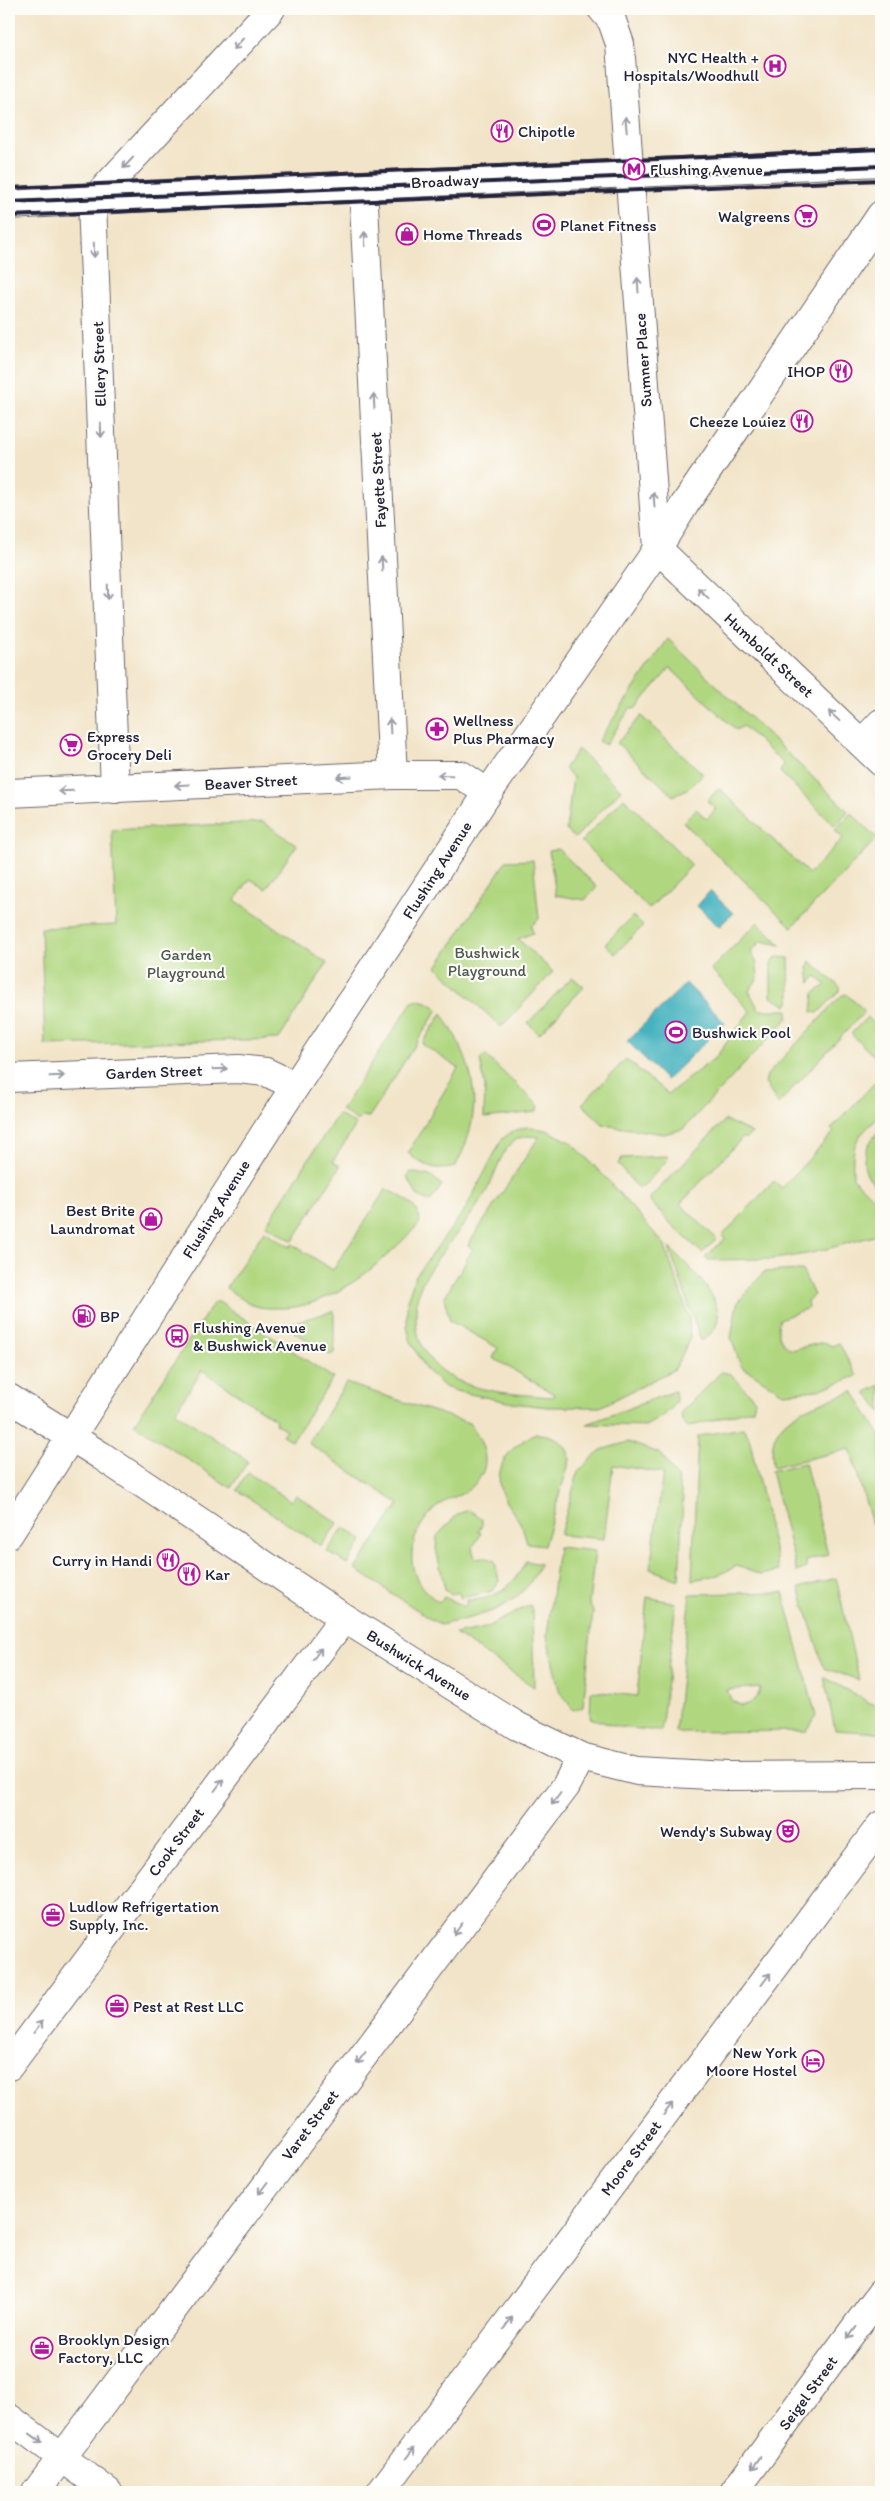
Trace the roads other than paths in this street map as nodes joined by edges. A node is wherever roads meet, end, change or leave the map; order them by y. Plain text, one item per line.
1 (272, 9) edge
2 (602, 9) edge
3 (881, 162) edge
4 (630, 172) junction
5 (363, 185) junction
6 (92, 202) junction
7 (9, 205) edge
8 (881, 215) edge
9 (657, 548) junction
10 (881, 722) edge
11 (862, 743) junction
12 (881, 762) edge
13 (393, 775) junction
14 (115, 789) junction
15 (9, 793) edge
16 (488, 793) junction
17 (9, 1078) edge
18 (295, 1086) junction
19 (9, 1398) edge
20 (71, 1438) junction
21 (9, 1534) edge
22 (344, 1618) junction
23 (581, 1757) junction
24 (881, 1774) edge
25 (881, 1825) edge
26 (9, 2066) edge
27 (881, 2293) edge
28 (9, 2418) edge
29 (62, 2458) junction
30 (36, 2492) edge
31 (108, 2492) edge
32 (381, 2492) edge
33 (734, 2492) edge

1 -> 6 street
4 -> 2 street, Sumner Place
3 - 4 street, Broadway
4 - 5 street, Broadway
9 -> 4 street, Sumner Place
5 - 6 street, Broadway
13 -> 5 street, Fayette Street
6 - 7 street, Broadway
6 -> 14 street, Ellery Street
8 - 9 street, Flushing Avenue
11 -> 9 street, Humboldt Street
9 - 16 street, Flushing Avenue
10 - 11 street
11 - 12 street, Humboldt Street
13 -> 14 street, Beaver Street
16 -> 13 street, Beaver Street
14 -> 15 street, Beaver Street
16 - 18 street, Flushing Avenue
17 -> 18 street, Garden Street
18 - 20 street, Flushing Avenue
19 - 20 street, Bushwick Avenue
20 - 21 street, Flushing Avenue
20 - 22 street, Bushwick Avenue
22 - 23 street, Bushwick Avenue
26 -> 22 street, Cook Street
23 - 24 street, Bushwick Avenue
23 -> 29 street, Varet Street
32 -> 25 street, Moore Street
27 -> 33 street, Seigel Street
28 -> 29 street
29 - 30 street, Varet Street
29 - 31 street

